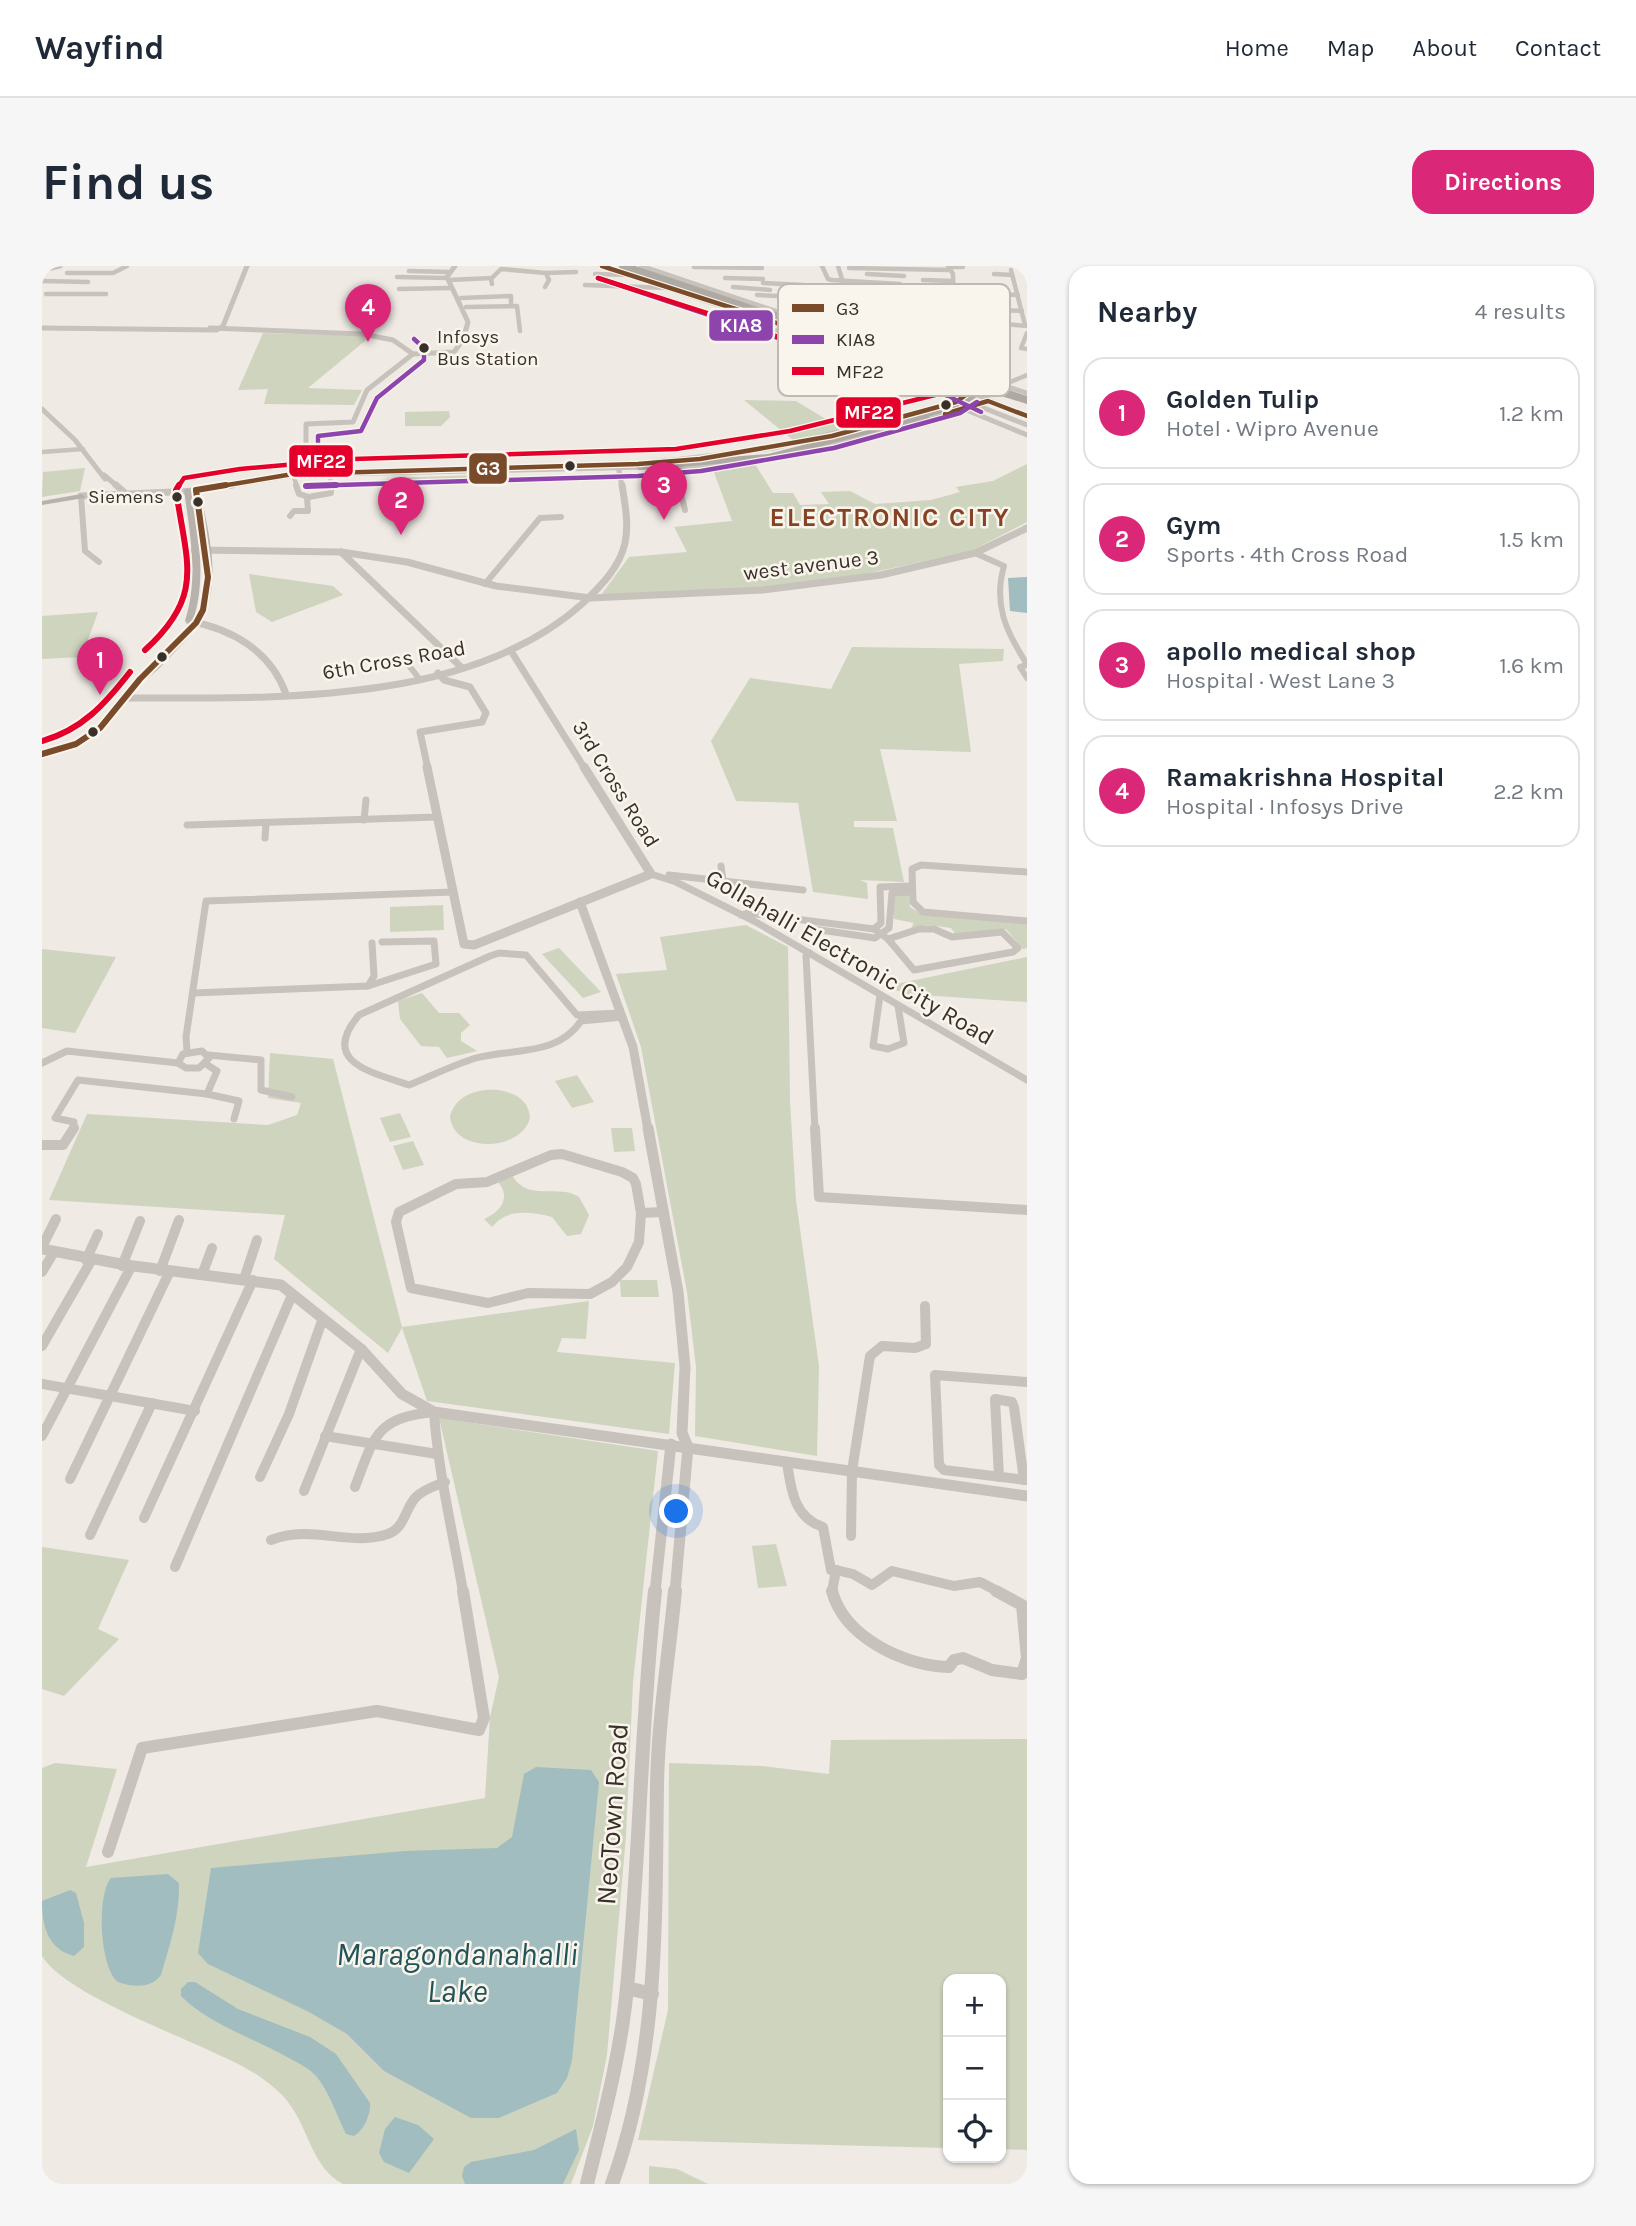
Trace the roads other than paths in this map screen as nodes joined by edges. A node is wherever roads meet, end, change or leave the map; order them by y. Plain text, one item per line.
1 (60, 266) edge
2 (127, 266) edge
3 (245, 266) edge
4 (404, 266) edge
5 (456, 266) edge
6 (603, 266) edge
7 (622, 266) edge
8 (641, 266) edge
9 (822, 266) edge
10 (838, 266) edge
11 (694, 267) edge
12 (949, 267) edge
13 (963, 267) edge
14 (501, 268) edge
15 (849, 268) edge
16 (877, 268) junction
17 (42, 269) edge
18 (630, 269) edge
19 (508, 270) junction
20 (409, 271) dead end
21 (859, 271) dead end
22 (67, 272) dead end
23 (576, 272) dead end
24 (700, 272) dead end
25 (866, 272) junction
26 (546, 273) junction
27 (403, 274) dead end
28 (595, 274) dead end
29 (762, 274) edge
30 (904, 276) dead end
31 (397, 277) dead end
32 (448, 277) junction
33 (510, 277) dead end
34 (492, 278) junction
35 (725, 278) dead end
36 (666, 280) junction
37 (923, 280) dead end
38 (42, 281) edge
39 (953, 281) junction
40 (88, 282) dead end
41 (788, 284) edge
42 (837, 284) edge
43 (842, 284) edge
44 (849, 284) edge
45 (953, 284) edge
46 (995, 284) dead end
47 (492, 285) dead end
48 (585, 285) dead end
49 (545, 287) dead end
50 (451, 288) junction
51 (674, 288) junction
52 (398, 289) dead end
53 (734, 289) dead end
54 (510, 290) dead end
55 (1010, 292) edge
56 (46, 294) dead end
57 (106, 294) dead end
58 (1010, 295) edge
59 (1018, 295) junction
60 (756, 296) junction
61 (778, 296) edge
62 (778, 296) edge
63 (1010, 297) edge
64 (502, 299) junction
65 (463, 303) junction
66 (511, 306) junction
67 (1023, 308) edge
68 (778, 310) edge
69 (750, 313) junction
70 (778, 317) edge
71 (778, 317) edge
72 (778, 317) edge
73 (1010, 317) edge
74 (778, 318) edge
75 (1024, 318) junction
76 (778, 322) edge
77 (778, 323) edge
78 (1026, 325) edge
79 (42, 327) edge
80 (215, 329) junction
81 (778, 330) edge
82 (520, 331) dead end
83 (1027, 334) edge
84 (1025, 342) edge
85 (1027, 349) edge
86 (414, 354) junction
87 (1027, 374) edge
88 (1010, 382) edge
89 (1010, 389) edge
90 (1010, 392) edge
91 (1010, 392) edge
92 (1010, 392) edge
93 (965, 396) edge
94 (972, 396) edge
95 (979, 396) edge
96 (979, 396) edge
97 (993, 396) edge
98 (1027, 398) edge
99 (988, 401) junction
100 (957, 402) junction
101 (970, 407) junction
102 (1027, 409) edge
103 (43, 410) edge
104 (925, 415) junction
105 (1027, 416) edge
106 (1027, 430) edge
107 (83, 449) junction
108 (42, 452) edge
109 (638, 465) junction
110 (619, 466) junction
111 (567, 467) junction
112 (674, 467) junction
113 (306, 474) junction
114 (104, 475) junction
115 (293, 475) junction
116 (330, 475) junction
117 (192, 491) junction
118 (117, 492) junction
119 (159, 493) junction
120 (81, 496) junction
121 (307, 497) junction
122 (42, 501) edge
123 (685, 510) dead end
124 (290, 516) dead end
125 (561, 517) dead end
126 (1027, 528) edge
127 (205, 549) junction
128 (194, 550) junction
129 (341, 552) junction
130 (975, 553) junction
131 (99, 562) dead end
132 (485, 584) junction
133 (591, 598) junction
134 (193, 621) junction
135 (511, 651) junction
136 (403, 658) dead end
137 (1027, 664) edge
138 (462, 668) junction
139 (438, 673) junction
140 (418, 677) junction
141 (1027, 678) edge
142 (140, 679) junction
143 (286, 694) junction
144 (126, 698) junction
145 (43, 754) edge
146 (366, 800) dead end
147 (438, 817) junction
148 (364, 820) junction
149 (266, 824) junction
150 (187, 825) dead end
151 (265, 838) dead end
152 (721, 866) dead end
153 (1027, 872) edge
154 (651, 874) junction
155 (723, 880) junction
156 (912, 889) junction
157 (803, 890) dead end
158 (453, 892) junction
159 (580, 902) junction
160 (741, 915) junction
161 (754, 921) junction
162 (784, 921) junction
163 (1027, 921) edge
164 (881, 934) junction
165 (382, 942) dead end
166 (372, 943) dead end
167 (810, 953) junction
168 (368, 986) junction
169 (193, 993) junction
170 (880, 995) junction
171 (898, 1006) junction
172 (622, 1015) junction
173 (187, 1051) junction
174 (207, 1060) junction
175 (42, 1063) edge
176 (178, 1063) junction
177 (1027, 1080) edge
178 (207, 1094) junction
179 (292, 1097) dead end
180 (234, 1119) dead end
181 (42, 1145) edge
182 (661, 1210) junction
183 (1027, 1210) edge
184 (641, 1211) junction
185 (56, 1219) dead end
186 (179, 1220) dead end
187 (140, 1221) dead end
188 (98, 1234) dead end
189 (257, 1240) dead end
190 (212, 1248) dead end
191 (46, 1249) edge
192 (89, 1260) junction
193 (127, 1266) junction
194 (42, 1272) edge
195 (165, 1272) junction
196 (202, 1275) junction
197 (248, 1279) junction
198 (292, 1295) junction
199 (925, 1306) dead end
200 (322, 1321) junction
201 (42, 1346) edge
202 (361, 1349) junction
203 (1027, 1382) edge
204 (42, 1384) edge
205 (68, 1388) junction
206 (109, 1395) junction
207 (152, 1403) junction
208 (195, 1411) junction
209 (434, 1412) junction
210 (42, 1436) edge
211 (325, 1436) junction
212 (680, 1442) junction
213 (373, 1444) junction
214 (437, 1454) junction
215 (787, 1463) junction
216 (852, 1471) junction
217 (970, 1474) junction
218 (260, 1477) dead end
219 (999, 1477) junction
220 (70, 1479) dead end
221 (1025, 1480) edge
222 (445, 1482) junction
223 (355, 1486) dead end
224 (970, 1488) junction
225 (304, 1491) dead end
226 (1027, 1496) edge
227 (145, 1518) dead end
228 (90, 1535) dead end
229 (851, 1536) dead end
230 (271, 1540) dead end
231 (175, 1567) dead end
232 (836, 1570) junction
233 (108, 1852) dead end
234 (626, 1988) junction
235 (652, 1994) junction
236 (587, 2184) edge
237 (612, 2184) edge

1 - 17 street
2 - 22 street
3 - 80 street
4 - 27 street
5 - 32 street
6 - 18 street
7 - 36 highway, bridge
7 - 70 highway
8 - 60 street
9 - 42 street
10 - 43 street
11 - 29 street
12 - 13 street
12 - 16 street
12 - 39 street
14 - 19 street
14 - 34 street
15 - 16 street
16 - 25 street
18 - 28 street
18 - 51 street
18 - 71 highway
18 - 72 highway, bridge
19 - 26 street
19 - 33 street
20 - 32 street
21 - 25 street
23 - 26 street
24 - 29 street
25 - 30 street
25 - 44 street
26 - 49 street
29 - 35 street
29 - 41 street
29 - 60 street
31 - 32 street
32 - 34 street
32 - 50 street
34 - 47 street
36 - 69 highway, bridge
36 - 74 highway, bridge
37 - 39 street
38 - 40 street
39 - 45 street
46 - 59 street
48 - 51 street
50 - 52 street
50 - 65 street
51 - 69 street
53 - 60 street
54 - 64 street
55 - 59 street
56 - 57 street
58 - 59 street
59 - 63 street
59 - 67 street
60 - 61 street
60 - 62 street
60 - 68 street
64 - 65 street
64 - 66 street
65 - 66 street
65 - 86 street
66 - 82 street
67 - 75 street
69 - 76 highway
69 - 77 street
69 - 81 street
73 - 75 street
75 - 78 street
79 - 80 street
80 - 86 street
83 - 84 street
84 - 85 street
86 - 113 street
87 - 88 street
89 - 98 street
90 - 98 highway
91 - 98 highway
92 - 98 highway
93 - 100 street
94 - 104 highway, bridge
95 - 104 highway, bridge
96 - 99 street
97 - 102 highway
99 - 101 street
99 - 105 street
100 - 101 street
100 - 109 street
101 - 106 street
101 - 106 street
101 - 106 street
101 - 112 street
103 - 107 street
104 - 109 highway
104 - 109 highway
107 - 108 street
107 - 114 street
109 - 110 street
109 - 112 street
110 - 111 street
110 - 133 street, 6th Cross Road
111 - 113 street
111 - 116 street
112 - 123 street
113 - 115 street
113 - 116 street
114 - 118 street
114 - 119 street
115 - 117 street
115 - 121 street
116 - 121 street
117 - 119 street
117 - 127 main road
117 - 128 main road
118 - 119 street
118 - 120 street
120 - 122 main road
120 - 131 street
121 - 124 street
125 - 132 street
126 - 130 street, west avenue 3
127 - 128 street, west avenue 3
127 - 129 street, west avenue 3
127 - 134 main road
128 - 134 main road
129 - 132 street, west avenue 3
129 - 138 street
130 - 133 street, west avenue 3
130 - 137 street
132 - 133 street, west avenue 3
133 - 135 street, 6th Cross Road
134 - 142 main road
134 - 142 main road
134 - 143 street
135 - 138 street, 6th Cross Road
135 - 154 street, 3rd Cross Road
136 - 140 street
137 - 141 street
138 - 139 street, 6th Cross Road
139 - 140 street, 6th Cross Road
139 - 147 street
140 - 143 street, 6th Cross Road
142 - 144 main road
143 - 144 street, 6th Cross Road
144 - 145 main road
146 - 148 street
147 - 148 street
147 - 158 street
148 - 149 street
149 - 150 street
149 - 151 street
152 - 155 street
153 - 156 street
154 - 155 street
154 - 159 street, 3rd Cross Road
154 - 160 street, Gollahalli Electronic City Road
155 - 157 street
156 - 163 street
156 - 164 street
156 - 164 street
158 - 159 street, 3rd Cross Road
158 - 169 street
159 - 172 street
160 - 161 street, Gollahalli Electronic City Road
160 - 162 street
161 - 162 street
161 - 167 street, Gollahalli Electronic City Road
162 - 164 street
164 - 164 street
165 - 168 street
166 - 168 street
167 - 170 street, Gollahalli Electronic City Road
167 - 183 street
168 - 169 street
169 - 173 street
170 - 171 street, Gollahalli Electronic City Road
170 - 171 street
171 - 177 street, Gollahalli Electronic City Road
172 - 172 street
172 - 182 street
173 - 174 street
173 - 176 street
174 - 176 street
174 - 178 street
174 - 179 street
175 - 176 street
178 - 180 street
178 - 181 street
182 - 184 street
182 - 212 street
184 - 184 street
185 - 191 street
186 - 195 street
187 - 193 street
188 - 192 street
189 - 197 street
190 - 196 street
191 - 192 street
191 - 194 street
192 - 193 street
192 - 201 street
193 - 195 street
193 - 205 street
195 - 196 street
195 - 206 street
196 - 197 street
197 - 198 street
197 - 208 street
198 - 200 street
198 - 231 street
199 - 216 street
200 - 202 street
200 - 218 street
202 - 209 street
202 - 211 street
203 - 217 street
204 - 205 street
205 - 206 street
205 - 210 street
206 - 207 street
206 - 220 street
207 - 208 street
207 - 228 street
208 - 227 street
209 - 212 street
209 - 213 street
209 - 214 street
211 - 213 street
211 - 225 street
212 - 215 street
212 - 234 street, NeoTown Road
212 - 235 street, NeoTown Road
213 - 214 street
213 - 223 street
214 - 222 street
215 - 216 street
215 - 232 street
216 - 224 street
216 - 229 street
217 - 219 street
217 - 224 street
219 - 221 street
219 - 221 street
222 - 230 street
222 - 233 street
224 - 226 street
232 - 232 street
234 - 235 street
234 - 236 street, NeoTown Road
235 - 237 street, NeoTown Road

